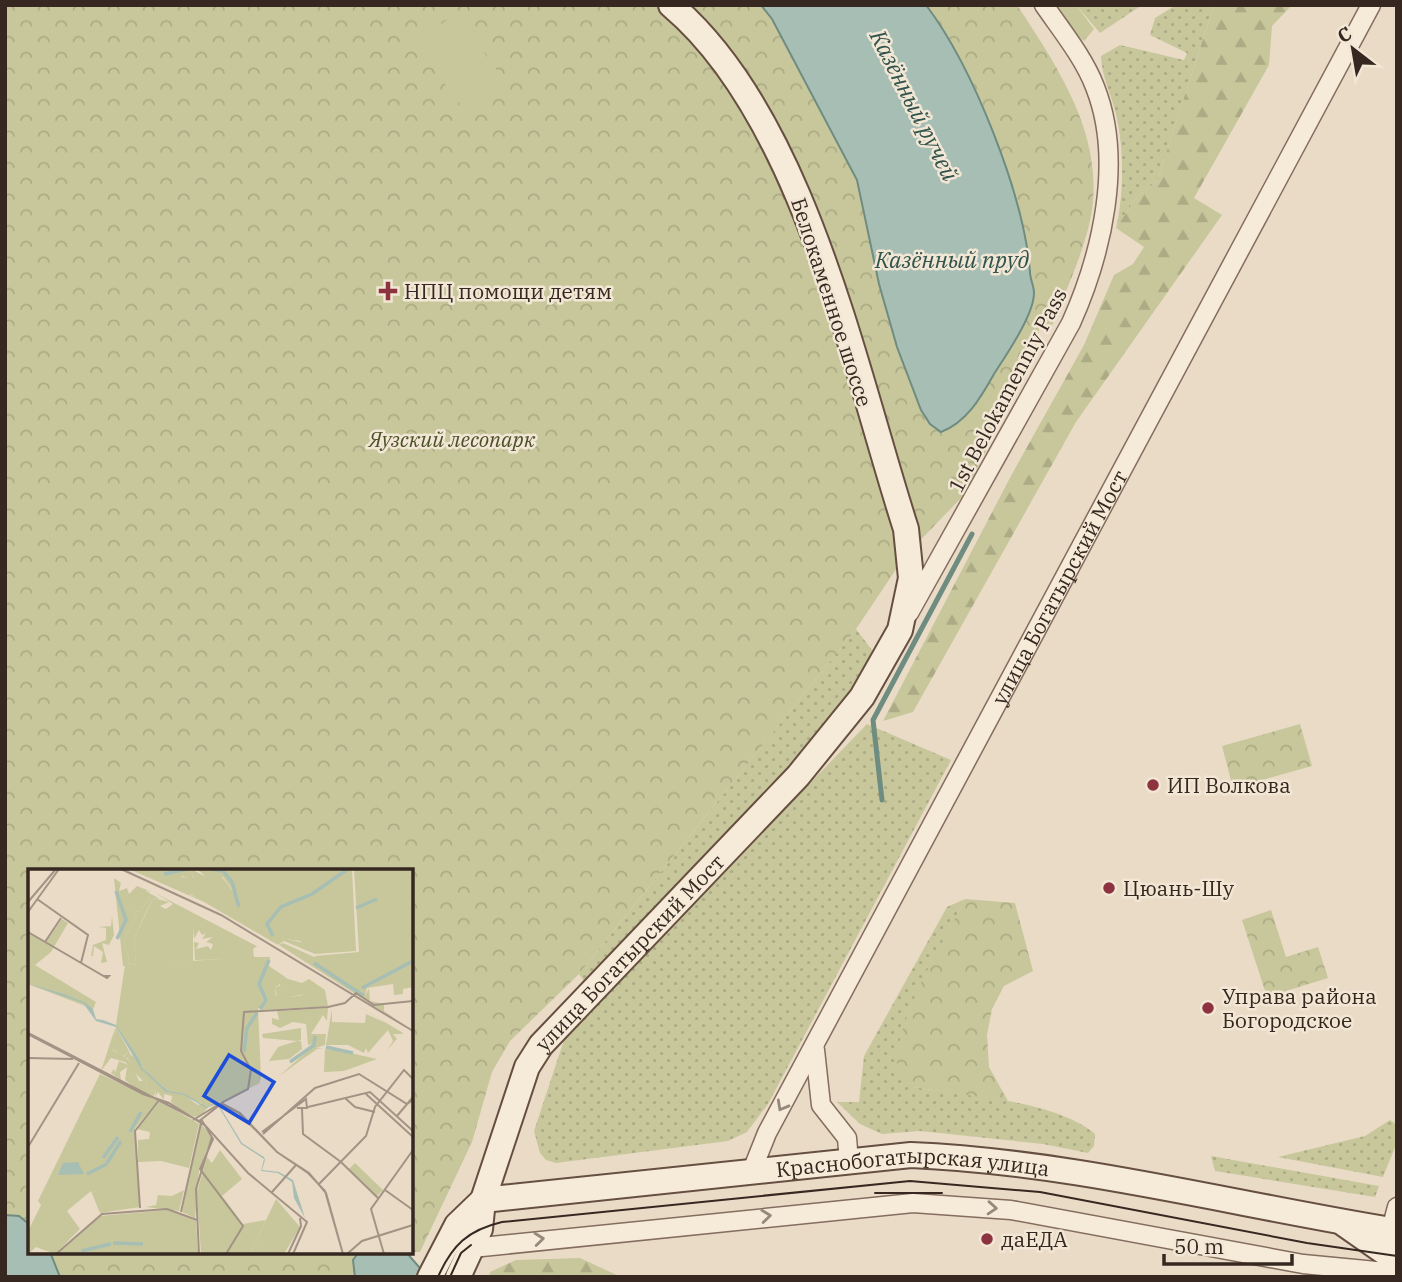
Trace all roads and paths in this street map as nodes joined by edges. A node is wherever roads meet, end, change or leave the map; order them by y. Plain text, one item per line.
1 (671, 5) edge
2 (1044, 5) edge
3 (1371, 5) edge
4 (900, 630) junction
5 (815, 1046) junction
6 (849, 1161) junction
7 (751, 1173) junction
8 (482, 1200) junction
9 (1341, 1222) junction
10 (1394, 1222) edge
11 (451, 1262) edge
12 (1393, 1263) edge

1 - 4 street, Белокаменное шоссе
2 - 4 street, 1st Belokamenniy Pass
3 - 5 street, улица Богатырский Мост
4 - 8 street, улица Богатырский Мост
5 - 6 street
5 -> 7 street, улица Богатырский Мост
6 - 7 street, Краснобогатырская улица
6 - 9 street, Краснобогатырская улица
7 - 8 street, Краснобогатырская улица
8 - 11 street, улица Богатырский Мост
9 - 10 street, Краснобогатырская улица
9 - 12 street, Краснобогатырская улица
10 - 12 street
11 -> 12 street

